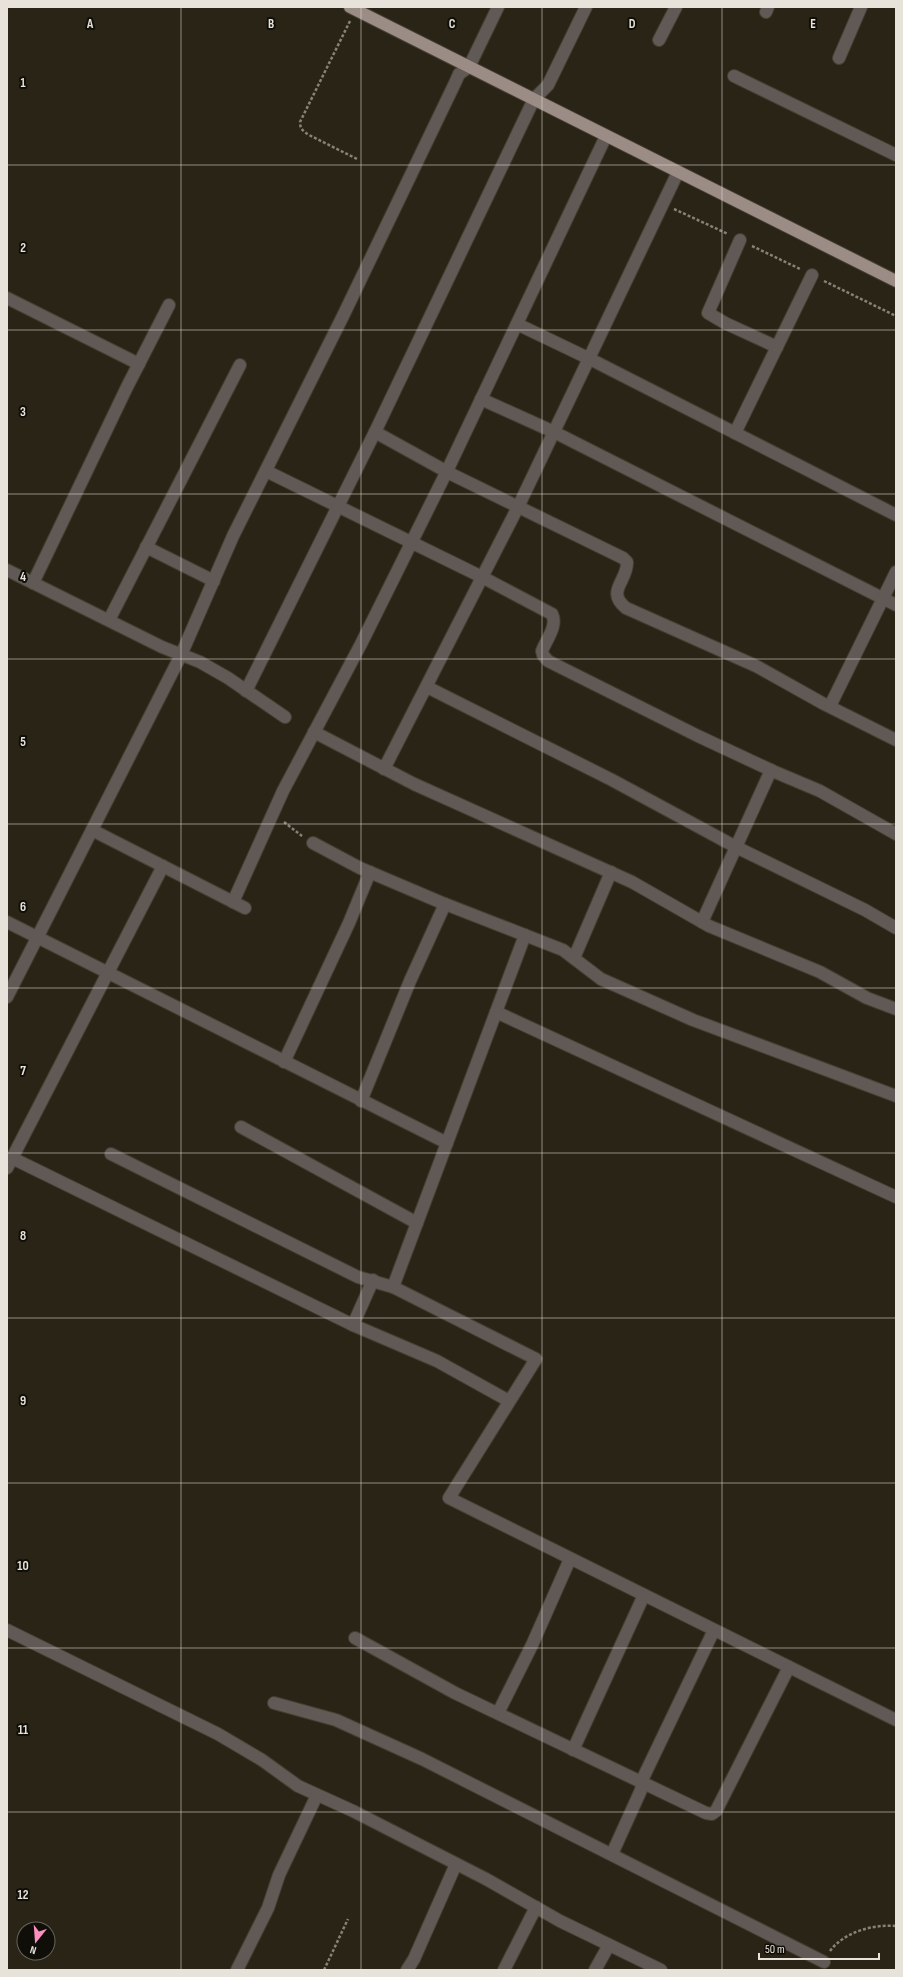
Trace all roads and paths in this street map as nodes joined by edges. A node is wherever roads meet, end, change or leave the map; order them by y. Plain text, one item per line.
1 (498, 7) edge
2 (586, 7) edge
3 (676, 7) edge
4 (860, 7) edge
5 (353, 8) edge
6 (659, 40) dead end
7 (839, 58) dead end
8 (469, 67) junction
9 (734, 76) dead end
10 (534, 99) junction
11 (606, 136) junction
12 (896, 155) edge
13 (357, 159) dead end
14 (678, 172) junction
15 (663, 203) junction
16 (740, 240) junction
17 (812, 275) junction
18 (896, 281) edge
19 (7, 298) edge
20 (169, 305) dead end
21 (896, 316) edge
22 (517, 324) junction
23 (777, 347) junction
24 (590, 359) junction
25 (139, 364) junction
26 (240, 365) dead end
27 (481, 399) junction
28 (374, 432) junction
29 (554, 432) junction
30 (735, 433) junction
31 (266, 471) junction
32 (447, 471) junction
33 (519, 505) junction
34 (337, 506) junction
35 (896, 515) edge
36 (411, 543) junction
37 (146, 547) junction
38 (7, 570) edge
39 (896, 572) edge
40 (482, 577) junction
41 (214, 581) junction
42 (33, 583) junction
43 (883, 599) junction
44 (896, 605) edge
45 (109, 620) junction
46 (181, 655) junction
47 (427, 687) junction
48 (246, 691) junction
49 (830, 706) junction
50 (285, 717) dead end
51 (314, 732) junction
52 (896, 740) edge
53 (384, 769) junction
54 (771, 770) junction
55 (273, 813) junction
56 (92, 830) junction
57 (896, 834) edge
58 (313, 843) joint
59 (736, 847) junction
60 (163, 866) junction
61 (370, 872) junction
62 (611, 872) junction
63 (233, 902) junction
64 (445, 904) junction
65 (245, 908) dead end
66 (7, 922) edge
67 (702, 922) junction
68 (896, 928) edge
69 (525, 935) junction
70 (37, 938) junction
71 (574, 958) junction
72 (107, 973) junction
73 (7, 997) edge
74 (896, 1009) edge
75 (496, 1012) junction
76 (284, 1062) junction
77 (896, 1096) edge
78 (361, 1101) junction
79 (241, 1127) dead end
80 (447, 1144) junction
81 (111, 1154) dead end
82 (10, 1163) edge
83 (896, 1197) edge
84 (417, 1223) junction
85 (373, 1280) junction
86 (393, 1287) junction
87 (353, 1325) junction
88 (509, 1401) junction
89 (570, 1559) junction
90 (644, 1595) junction
91 (7, 1630) edge
92 (714, 1630) junction
93 (355, 1638) dead end
94 (789, 1667) junction
95 (274, 1703) dead end
96 (498, 1713) junction
97 (896, 1720) edge
98 (573, 1750) junction
99 (642, 1783) junction
100 (317, 1795) junction
101 (612, 1854) junction
102 (456, 1864) junction
103 (536, 1907) junction
104 (348, 1919) dead end
105 (896, 1926) edge
106 (608, 1945) junction
107 (824, 1962) joint
108 (237, 1970) edge
109 (324, 1970) edge
110 (408, 1970) edge
111 (504, 1970) edge
112 (595, 1970) edge
113 (661, 1970) edge

1 - 8 street
2 - 10 street
3 - 6 street
4 - 7 street
5 - 8 main road
5 - 13 path
8 - 10 main road
8 - 31 street
9 - 12 street
10 - 11 main road
10 - 28 street
11 - 14 main road
11 - 22 street
14 - 15 street
14 - 18 main road
15 - 16 path
15 - 24 street
16 - 17 path
16 - 23 street
17 - 21 path
17 - 23 street
19 - 25 street
20 - 25 street
22 - 24 street
22 - 27 street
23 - 30 street
24 - 29 street
24 - 30 street
25 - 42 street
26 - 37 street
27 - 29 street
27 - 32 street
28 - 32 street
28 - 34 street
29 - 33 street
29 - 43 street
30 - 35 street
31 - 34 street
31 - 41 street
32 - 33 street
32 - 36 street
33 - 40 street
33 - 49 street
34 - 36 street
34 - 48 street
36 - 40 street
36 - 51 street
37 - 41 street
37 - 45 street
38 - 42 street
39 - 43 street
40 - 47 street
40 - 54 street
41 - 46 street
42 - 45 street
43 - 44 street
43 - 49 street
45 - 46 street
46 - 48 street
46 - 56 street
47 - 53 street
47 - 59 street
48 - 50 street
49 - 52 street
51 - 53 street
51 - 55 street
53 - 62 street
54 - 57 street
54 - 59 street
55 - 58 path
55 - 63 street
56 - 60 street
56 - 70 street
58 - 61 street
59 - 67 street
59 - 68 street
60 - 63 street
60 - 72 street
61 - 64 street
61 - 76 street
62 - 67 street
62 - 71 street
63 - 65 street
64 - 69 street
64 - 78 street
66 - 70 street
67 - 74 street
69 - 71 street
69 - 75 street
70 - 72 street
70 - 73 street
71 - 77 street
72 - 76 street
72 - 82 street
75 - 80 street
75 - 83 street
76 - 78 street
78 - 80 street
79 - 84 street
80 - 84 street
81 - 85 street
82 - 87 street
84 - 86 street
85 - 86 street
85 - 87 street
86 - 88 street
87 - 88 street
88 - 89 street
89 - 90 street
89 - 96 street
90 - 92 street
90 - 98 street
91 - 100 street
92 - 94 street
92 - 99 street
93 - 96 street
94 - 97 street
94 - 99 street
95 - 101 street
96 - 98 street
98 - 99 street
99 - 101 street
100 - 102 street
100 - 108 street
101 - 107 street
102 - 103 street
102 - 110 street
103 - 106 street
103 - 111 street
104 - 109 path
105 - 107 path
106 - 112 street
106 - 113 street

